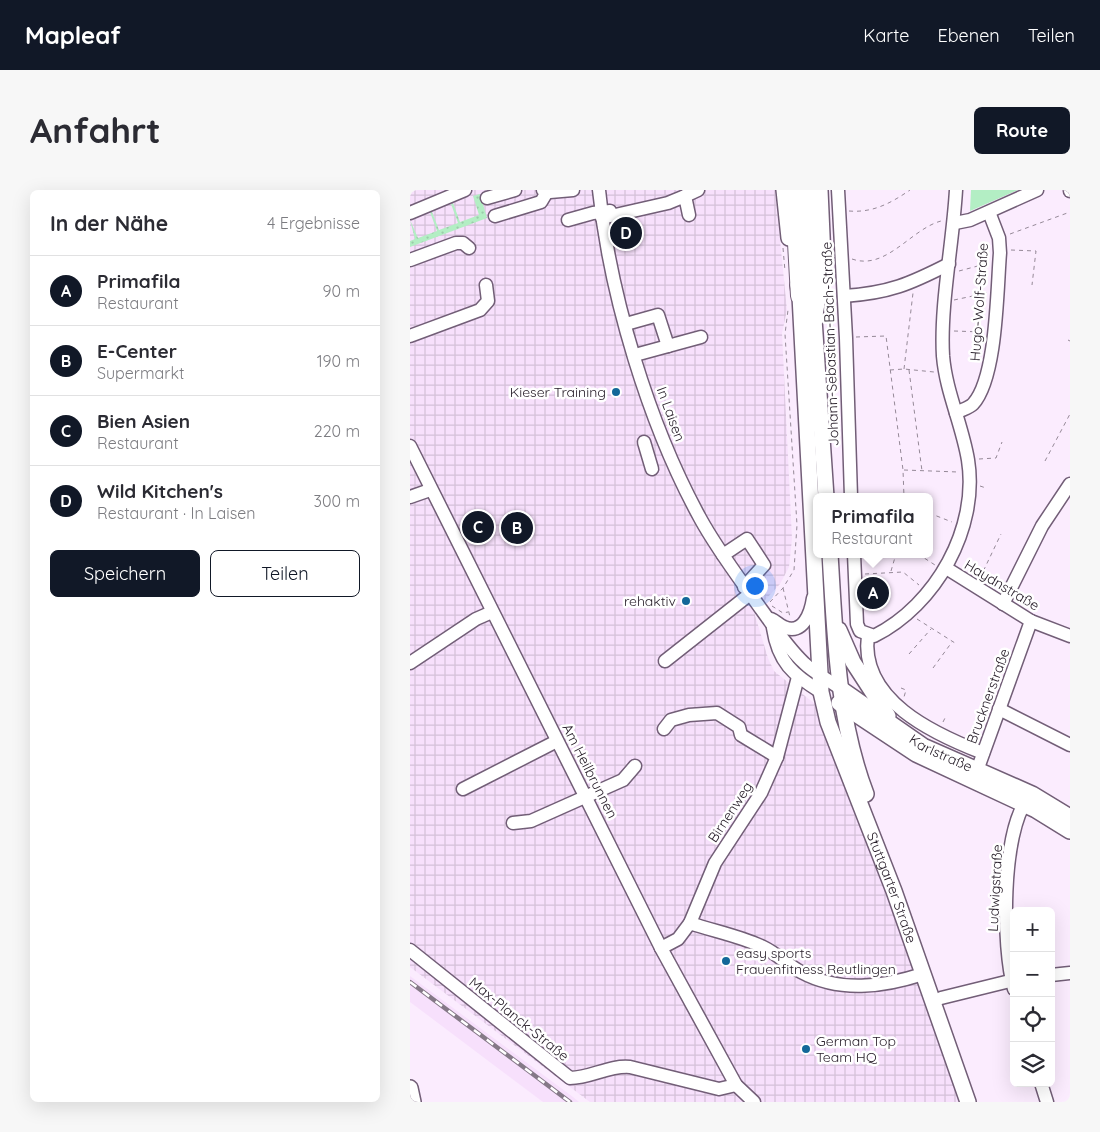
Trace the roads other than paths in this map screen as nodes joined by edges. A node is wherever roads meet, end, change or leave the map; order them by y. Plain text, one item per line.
1 (465, 190) edge
2 (515, 190) edge
3 (573, 190) edge
4 (599, 190) edge
5 (698, 190) edge
6 (784, 190) edge
7 (794, 190) edge
8 (807, 190) edge
9 (820, 190) edge
10 (838, 190) edge
11 (956, 190) edge
12 (1037, 190) edge
13 (545, 191) edge
14 (685, 196) junction
15 (487, 198) dead end
16 (989, 212) junction
17 (410, 213) edge
18 (605, 214) junction
19 (689, 215) dead end
20 (495, 216) dead end
21 (568, 220) dead end
22 (954, 223) junction
23 (469, 248) dead end
24 (410, 260) edge
25 (949, 269) junction
26 (486, 285) dead end
27 (800, 296) junction
28 (844, 296) junction
29 (814, 319) junction
30 (626, 324) junction
31 (410, 336) edge
32 (701, 337) dead end
33 (668, 346) junction
34 (635, 355) junction
35 (956, 413) junction
36 (644, 442) dead end
37 (410, 446) edge
38 (652, 469) dead end
39 (1070, 484) edge
40 (430, 490) junction
41 (819, 493) edge
42 (819, 493) edge
43 (851, 493) edge
44 (410, 497) edge
45 (723, 555) junction
46 (816, 558) edge
47 (830, 558) edge
48 (854, 558) edge
49 (945, 570) junction
50 (814, 588) junction
51 (747, 591) junction
52 (1003, 604) junction
53 (492, 612) junction
54 (834, 617) junction
55 (769, 621) junction
56 (1031, 621) junction
57 (868, 635) junction
58 (1070, 636) edge
59 (665, 661) dead end
60 (410, 663) edge
61 (820, 674) junction
62 (798, 677) junction
63 (830, 694) junction
64 (844, 707) junction
65 (999, 709) junction
66 (664, 729) dead end
67 (892, 732) junction
68 (558, 741) junction
69 (1070, 745) edge
70 (983, 753) junction
71 (777, 757) junction
72 (853, 757) junction
73 (635, 766) dead end
74 (976, 775) junction
75 (463, 789) dead end
76 (586, 797) junction
77 (1028, 799) junction
78 (1070, 817) edge
79 (513, 823) dead end
80 (1070, 831) edge
81 (690, 923) junction
82 (661, 948) junction
83 (410, 950) edge
84 (1010, 956) edge
85 (1070, 973) edge
86 (923, 974) junction
87 (1055, 975) edge
88 (1010, 984) edge
89 (941, 998) junction
90 (736, 1085) junction
91 (1042, 1087) edge
92 (410, 1088) edge
93 (752, 1101) edge
94 (413, 1102) edge
95 (968, 1102) edge
96 (978, 1102) edge
97 (1047, 1102) edge

1 - 17 street
2 - 15 street
3 - 13 street
4 - 18 street, In Laisen
5 - 14 street
6 - 27 main road
7 - 27 highway
8 - 29 highway
9 - 29 main road
10 - 28 street, Johann-Sebastian-Bach-Straße
11 - 22 street
12 - 16 street
13 - 20 street
14 - 18 street
14 - 19 street
16 - 22 street
16 - 35 street, Hugo-Wolf-Straße
18 - 21 street
18 - 30 street, In Laisen
22 - 25 street
23 - 24 street
25 - 28 street
25 - 35 street
26 - 31 street
27 - 41 main road
28 - 43 street, Johann-Sebastian-Bach-Straße
29 - 42 main road
30 - 33 street
30 - 34 street, In Laisen
32 - 33 street
33 - 34 street
34 - 45 street, In Laisen
35 - 49 street
36 - 38 street
37 - 40 street, Am Heilbrunnen
39 - 52 street
40 - 44 street
40 - 53 street, Am Heilbrunnen
45 - 51 street, In Laisen
45 - 51 street
46 - 50 main road, Stuttgarter Straße
47 - 54 main road
48 - 57 street
49 - 52 street, Haydnstraße
49 - 57 street
50 - 55 street
50 - 61 main road, Stuttgarter Straße
51 - 55 street, In Laisen
51 - 59 street
52 - 56 street, Haydnstraße
53 - 60 street
53 - 68 street, Am Heilbrunnen
54 - 63 main road
54 - 67 main road
55 - 61 street, In Laisen
55 - 62 street, In Laisen
56 - 58 street, Haydnstraße
56 - 65 street, Brucknerstraße
57 - 70 street
61 - 63 main road, Stuttgarter Straße
62 - 63 street, In Laisen
62 - 71 street, Birnenweg
63 - 64 main road, Karlstraße
63 - 67 main road, Karlstraße
63 - 86 main road, Stuttgarter Straße
64 - 67 main road, Karlstraße
64 - 72 main road, Stuttgarter Straße
65 - 69 street
65 - 70 street, Brucknerstraße
66 - 71 street
67 - 72 main road
67 - 74 main road, Karlstraße
68 - 75 street
68 - 76 street, Am Heilbrunnen
70 - 74 street, Brucknerstraße
71 - 81 street, Birnenweg
72 - 89 main road, Stuttgarter Straße
73 - 76 street
74 - 77 main road, Karlstraße
76 - 79 street
76 - 82 street, Am Heilbrunnen
77 - 78 main road, Karlstraße
77 - 80 main road, Karlstraße
77 - 84 street, Ludwigstraße
81 - 82 street, Birnenweg
81 - 86 street
82 - 90 street, Am Heilbrunnen
83 - 90 street, Max-Planck-Straße
85 - 87 street
86 - 95 main road, Stuttgarter Straße
88 - 89 street
89 - 96 main road, Stuttgarter Straße
90 - 93 street, Am Heilbrunnen
91 - 97 street
92 - 94 main road

